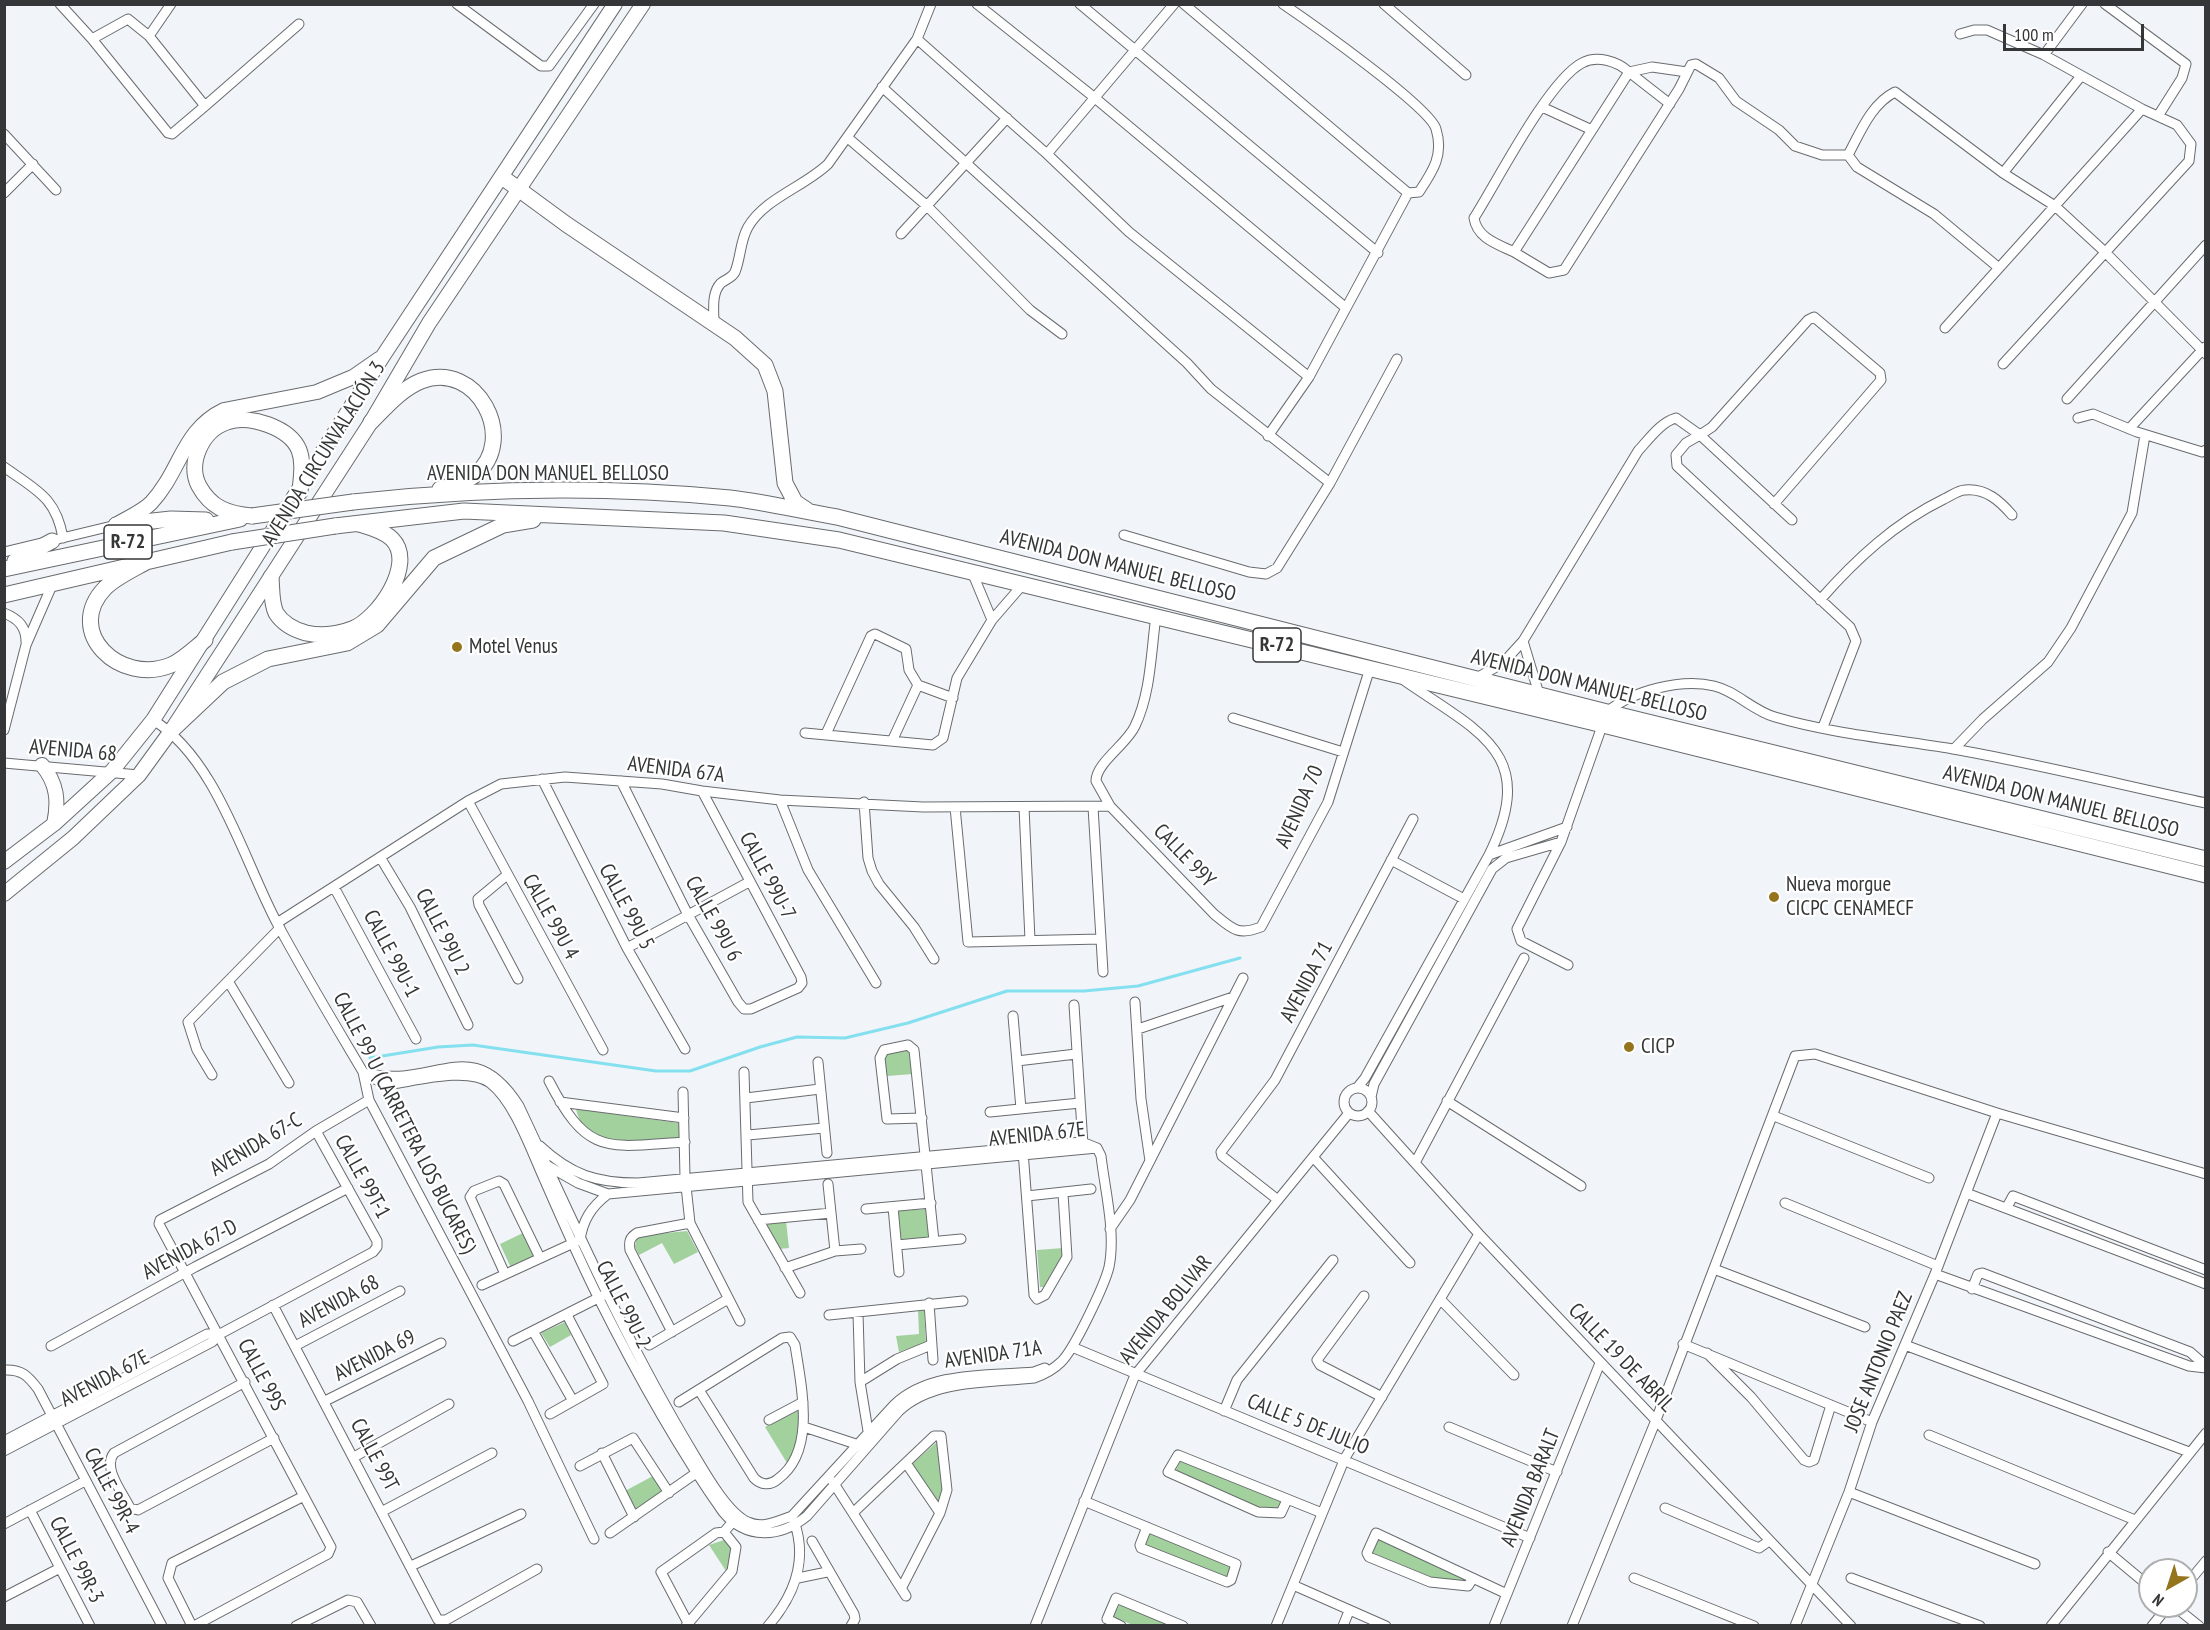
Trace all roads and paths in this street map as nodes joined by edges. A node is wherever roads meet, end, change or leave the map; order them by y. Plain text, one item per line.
1 (60, 4) edge
2 (171, 4) edge
3 (457, 4) edge
4 (594, 4) edge
5 (615, 4) edge
6 (643, 4) edge
7 (931, 4) edge
8 (977, 4) edge
9 (1080, 4) edge
10 (1174, 4) edge
11 (1184, 4) edge
12 (1283, 4) edge
13 (1384, 4) edge
14 (2082, 4) edge
15 (2105, 4) edge
16 (299, 24) dead end
17 (1960, 34) dead end
18 (149, 36) junction
19 (92, 39) junction
20 (917, 39) junction
21 (1135, 49) junction
22 (2044, 55) junction
23 (1629, 72) junction
24 (1687, 72) junction
25 (1466, 75) dead end
26 (2081, 76) junction
27 (882, 87) junction
28 (1095, 98) junction
29 (1670, 104) junction
30 (205, 106) junction
31 (1542, 107) junction
32 (2142, 109) junction
33 (2158, 116) junction
34 (1007, 118) junction
35 (1592, 130) junction
36 (4, 134) edge
37 (848, 138) junction
38 (1047, 154) junction
39 (1848, 155) junction
40 (965, 162) junction
41 (33, 165) junction
42 (2003, 173) junction
43 (502, 177) junction
44 (519, 188) junction
45 (56, 190) dead end
46 (4, 193) edge
47 (1408, 193) junction
48 (926, 205) junction
49 (2055, 206) junction
50 (901, 234) dead end
51 (2205, 245) edge
52 (1514, 252) junction
53 (2105, 252) junction
54 (1378, 253) junction
55 (1999, 268) junction
56 (2156, 303) junction
57 (1346, 308) junction
58 (714, 323) junction
59 (1945, 328) dead end
60 (1062, 334) dead end
61 (2204, 350) edge
62 (383, 356) junction
63 (1397, 359) dead end
64 (2003, 364) dead end
65 (1309, 377) junction
66 (2067, 399) dead end
67 (2078, 418) dead end
68 (371, 422) junction
69 (2129, 429) junction
70 (1700, 435) junction
71 (2145, 435) junction
72 (1268, 436) junction
73 (2205, 450) edge
74 (4, 467) edge
75 (1330, 483) junction
76 (300, 492) junction
77 (423, 494) junction
78 (1774, 504) junction
79 (811, 512) junction
80 (562, 515) junction
81 (2012, 515) dead end
82 (252, 516) junction
83 (1792, 520) dead end
84 (230, 521) junction
85 (353, 522) junction
86 (116, 525) junction
87 (1124, 535) dead end
88 (57, 539) junction
89 (4, 552) edge
90 (148, 561) junction
91 (4, 568) edge
92 (972, 572) junction
93 (271, 577) junction
94 (53, 583) junction
95 (1024, 584) junction
96 (4, 595) edge
97 (1820, 600) junction
98 (4, 613) edge
99 (1156, 616) junction
100 (992, 620) junction
101 (205, 640) junction
102 (1523, 641) junction
103 (26, 645) junction
104 (1370, 668) junction
105 (1396, 674) junction
106 (1474, 679) junction
107 (918, 685) junction
108 (1539, 694) junction
109 (953, 698) junction
110 (1233, 718) dead end
111 (1605, 719) junction
112 (153, 720) junction
113 (1823, 727) junction
114 (4, 730) edge
115 (171, 731) junction
116 (805, 733) dead end
117 (826, 734) junction
118 (892, 739) junction
119 (1954, 749) junction
120 (1343, 752) junction
121 (4, 763) edge
122 (42, 765) junction
123 (112, 771) junction
124 (139, 775) junction
125 (542, 779) junction
126 (621, 781) junction
127 (702, 791) junction
128 (780, 800) junction
129 (468, 801) junction
130 (864, 802) junction
131 (2205, 804) edge
132 (1110, 806) junction
133 (955, 807) junction
134 (1024, 807) junction
135 (1093, 807) junction
136 (1413, 819) dead end
137 (54, 824) junction
138 (1567, 827) junction
139 (1561, 842) junction
140 (1489, 855) junction
141 (380, 857) junction
142 (2205, 859) edge
143 (1391, 860) junction
144 (4, 862) edge
145 (507, 875) junction
146 (2205, 875) edge
147 (749, 882) junction
148 (334, 887) junction
149 (4, 894) edge
150 (1464, 899) junction
151 (687, 913) junction
152 (278, 925) junction
153 (1232, 928) joint
154 (1101, 939) junction
155 (1030, 940) junction
156 (627, 948) junction
157 (1524, 958) dead end
158 (933, 959) dead end
159 (1568, 965) dead end
160 (1103, 972) dead end
161 (801, 977) joint
162 (1243, 978) dead end
163 (518, 980) dead end
164 (228, 981) junction
165 (876, 983) dead end
166 (1233, 997) junction
167 (1136, 1002) dead end
168 (1074, 1005) dead end
169 (1013, 1016) dead end
170 (468, 1025) dead end
171 (1138, 1029) junction
172 (416, 1039) dead end
173 (685, 1049) dead end
174 (603, 1050) dead end
175 (1076, 1054) junction
176 (1017, 1061) junction
177 (818, 1062) dead end
178 (363, 1072) junction
179 (744, 1072) dead end
180 (212, 1075) dead end
181 (549, 1081) dead end
182 (289, 1083) dead end
183 (1357, 1088) junction
184 (820, 1089) junction
185 (683, 1092) dead end
186 (1371, 1096) junction
187 (746, 1098) junction
188 (369, 1100) junction
189 (1448, 1101) junction
190 (560, 1102) junction
191 (1080, 1103) junction
192 (1021, 1109) junction
193 (1368, 1111) junction
194 (990, 1112) dead end
195 (1349, 1113) junction
196 (1997, 1113) junction
197 (1774, 1116) junction
198 (684, 1118) junction
199 (922, 1118) junction
200 (824, 1128) junction
201 (316, 1131) junction
202 (748, 1135) junction
203 (685, 1142) junction
204 (1083, 1146) junction
205 (534, 1147) junction
206 (1022, 1150) junction
207 (827, 1153) dead end
208 (1313, 1158) junction
209 (926, 1161) junction
210 (1150, 1161) junction
211 (1415, 1163) junction
212 (547, 1165) junction
213 (2205, 1174) edge
214 (748, 1177) junction
215 (1929, 1178) dead end
216 (685, 1182) junction
217 (828, 1184) dead end
218 (1581, 1186) dead end
219 (348, 1188) junction
220 (1091, 1189) dead end
221 (1063, 1193) junction
222 (1966, 1193) junction
223 (608, 1194) junction
224 (1028, 1196) junction
225 (1278, 1200) junction
226 (931, 1203) junction
227 (1785, 1203) dead end
228 (893, 1207) junction
229 (2007, 1207) junction
230 (866, 1209) dead end
231 (831, 1213) junction
232 (160, 1220) joint
233 (758, 1220) junction
234 (690, 1223) junction
235 (1110, 1229) junction
236 (1479, 1234) junction
237 (961, 1239) dead end
238 (377, 1240) joint
239 (934, 1241) junction
240 (576, 1242) junction
241 (897, 1245) junction
242 (861, 1249) dead end
243 (834, 1251) junction
244 (540, 1258) junction
245 (1333, 1260) dead end
246 (1410, 1263) dead end
247 (785, 1268) junction
248 (1714, 1269) junction
249 (1936, 1270) junction
250 (2205, 1270) edge
251 (187, 1272) junction
252 (899, 1272) dead end
253 (505, 1274) junction
254 (2205, 1284) edge
255 (482, 1285) dead end
256 (1972, 1289) junction
257 (400, 1291) dead end
258 (800, 1293) dead end
259 (602, 1296) junction
260 (1364, 1296) dead end
261 (728, 1299) junction
262 (1440, 1299) junction
263 (963, 1301) dead end
264 (929, 1303) junction
265 (273, 1305) junction
266 (858, 1313) junction
267 (567, 1315) junction
268 (829, 1315) dead end
269 (740, 1321) dead end
270 (1865, 1328) dead end
271 (533, 1331) junction
272 (672, 1332) junction
273 (220, 1334) junction
274 (513, 1341) dead end
275 (441, 1343) dead end
276 (1683, 1344) junction
277 (649, 1345) dead end
278 (931, 1345) junction
279 (1905, 1345) junction
280 (51, 1346) dead end
281 (295, 1346) junction
282 (1072, 1347) junction
283 (1707, 1353) junction
284 (933, 1360) dead end
285 (1600, 1363) junction
286 (2205, 1367) edge
287 (4, 1370) edge
288 (1135, 1375) junction
289 (1514, 1375) dead end
290 (245, 1382) junction
291 (860, 1382) junction
292 (699, 1390) junction
293 (1382, 1397) junction
294 (325, 1401) junction
295 (573, 1401) junction
296 (679, 1402) dead end
297 (803, 1402) junction
298 (449, 1404) dead end
299 (1832, 1406) junction
300 (1224, 1411) junction
301 (550, 1414) dead end
302 (769, 1420) dead end
303 (1656, 1420) junction
304 (54, 1421) junction
305 (1872, 1422) junction
306 (804, 1427) junction
307 (1449, 1427) dead end
308 (2205, 1433) edge
309 (1929, 1435) dead end
310 (274, 1438) junction
311 (4, 1441) edge
312 (866, 1442) junction
313 (4, 1451) edge
314 (492, 1452) dead end
315 (2189, 1452) junction
316 (602, 1453) junction
317 (354, 1457) junction
318 (1345, 1458) junction
319 (906, 1463) junction
320 (580, 1466) dead end
321 (699, 1471) junction
322 (1557, 1472) junction
323 (85, 1480) junction
324 (832, 1481) junction
325 (1849, 1492) junction
326 (669, 1493) junction
327 (304, 1496) junction
328 (1287, 1500) junction
329 (1084, 1501) junction
330 (1665, 1508) dead end
331 (30, 1510) junction
332 (383, 1511) junction
333 (854, 1512) junction
334 (940, 1513) junction
335 (1322, 1513) junction
336 (521, 1514) dead end
337 (634, 1517) junction
338 (735, 1519) junction
339 (2135, 1520) junction
340 (793, 1521) junction
341 (4, 1524) edge
342 (1147, 1527) junction
343 (724, 1532) junction
344 (610, 1533) dead end
345 (1530, 1538) junction
346 (594, 1539) dead end
347 (812, 1541) dead end
348 (1770, 1541) junction
349 (2108, 1552) junction
350 (2035, 1564) dead end
351 (411, 1566) junction
352 (60, 1568) junction
353 (537, 1569) dead end
354 (827, 1572) junction
355 (2138, 1577) edge
356 (798, 1578) junction
357 (1473, 1578) junction
358 (1634, 1578) dead end
359 (1851, 1578) dead end
360 (1811, 1584) junction
361 (1293, 1585) junction
362 (1508, 1594) junction
363 (4, 1597) edge
364 (1349, 1611) junction
365 (687, 1624) edge
366 (89, 1625) edge
367 (162, 1626) edge
368 (193, 1626) edge
369 (296, 1626) edge
370 (371, 1626) edge
371 (768, 1626) edge
372 (851, 1626) edge
373 (1035, 1626) edge
374 (1121, 1626) edge
375 (1183, 1626) edge
376 (1276, 1626) edge
377 (1343, 1626) edge
378 (1386, 1626) edge
379 (1494, 1626) edge
380 (1572, 1626) edge
381 (1755, 1626) edge
382 (1795, 1626) edge
383 (1851, 1626) edge
384 (1980, 1626) edge
385 (2051, 1626) edge

1 - 19 street
2 - 18 street
3 - 4 street
5 - 43 main road, AVENIDA CIRCUNVALACIÓN 3
6 - 44 main road, AVENIDA CIRCUNVALACIÓN 3
7 - 20 street
8 - 28 street
9 - 21 street
10 - 21 street
11 - 47 street
12 - 47 street
13 - 25 street
14 - 22 street
15 - 33 street
16 - 30 street
17 - 22 street
18 - 19 street
18 - 30 street
19 - 30 street
20 - 27 street
20 - 34 street
21 - 28 street
21 - 54 street
22 - 26 street
23 - 24 street
23 - 29 street
23 - 31 street
23 - 35 street
24 - 29 street
24 - 39 street
26 - 32 street
26 - 42 street
27 - 37 street
27 - 40 street
28 - 38 street
28 - 57 street
29 - 52 street
31 - 35 street
31 - 52 street
32 - 33 street
32 - 49 street
33 - 53 street
34 - 38 street
34 - 40 street
35 - 52 street
36 - 41 street
37 - 48 street
37 - 58 street
38 - 65 street
39 - 42 street
39 - 55 street
40 - 48 street
40 - 72 street
41 - 45 street
41 - 46 street
42 - 49 street
43 - 44 main road
43 - 62 main road, AVENIDA CIRCUNVALACIÓN 3
44 - 58 main road
44 - 68 main road, AVENIDA CIRCUNVALACIÓN 3
47 - 54 street
48 - 50 street
48 - 60 street
49 - 53 street
49 - 55 street
51 - 56 street
53 - 56 street
53 - 64 street
54 - 57 street
55 - 59 street
56 - 61 street
56 - 66 street
57 - 65 street
58 - 79 main road
61 - 69 street
62 - 76 main road, AVENIDA CIRCUNVALACIÓN 3
62 - 86 main road
63 - 75 street
65 - 72 street
67 - 69 street
68 - 77 main road
68 - 93 main road, AVENIDA CIRCUNVALACIÓN 3
69 - 71 street
70 - 78 street
70 - 78 street
70 - 97 street
70 - 102 street
71 - 73 street
71 - 119 street
72 - 75 street
74 - 88 street
75 - 87 street
76 - 82 main road
76 - 101 main road, AVENIDA CIRCUNVALACIÓN 3
77 - 79 main road, AVENIDA DON MANUEL BELLOSO / R-72
77 - 82 main road, AVENIDA DON MANUEL BELLOSO / R-72, bridge
78 - 83 street
79 - 106 main road, AVENIDA DON MANUEL BELLOSO / R-72
80 - 85 main road, AVENIDA DON MANUEL BELLOSO / R-72
80 - 92 main road, AVENIDA DON MANUEL BELLOSO / R-72
80 - 115 main road
81 - 97 street
82 - 84 main road, AVENIDA DON MANUEL BELLOSO / R-72
84 - 86 main road, R-72
84 - 91 main road, AVENIDA DON MANUEL BELLOSO / R-72
85 - 90 main road, AVENIDA DON MANUEL BELLOSO / R-72, bridge
85 - 93 main road
86 - 88 street, R-72
88 - 89 street, R-72
88 - 91 main road, R-72
90 - 94 main road, AVENIDA DON MANUEL BELLOSO / R-72
90 - 101 main road
92 - 95 main road, AVENIDA DON MANUEL BELLOSO / R-72
92 - 100 street
93 - 115 main road, AVENIDA CIRCUNVALACIÓN 3
94 - 96 main road, AVENIDA DON MANUEL BELLOSO / R-72
94 - 103 street
95 - 99 main road, AVENIDA DON MANUEL BELLOSO / R-72
95 - 100 street
97 - 113 street
98 - 103 street
99 - 104 main road, AVENIDA DON MANUEL BELLOSO / R-72
99 - 132 street, CALLE 99Y
100 - 109 street
101 - 112 main road, AVENIDA CIRCUNVALACIÓN 3
102 - 106 street
102 - 108 street
103 - 114 street
104 - 105 main road, AVENIDA DON MANUEL BELLOSO / R-72
104 - 120 street, AVENIDA 70
105 - 111 main road, AVENIDA DON MANUEL BELLOSO / R-72
105 - 140 street
106 - 108 main road, AVENIDA DON MANUEL BELLOSO / R-72
107 - 109 street
107 - 117 street
107 - 118 street
108 - 111 main road, AVENIDA DON MANUEL BELLOSO / R-72
109 - 118 street
110 - 120 street
111 - 113 street
111 - 138 street
111 - 142 main road, AVENIDA DON MANUEL BELLOSO / R-72
111 - 146 main road, AVENIDA DON MANUEL BELLOSO / R-72
112 - 115 street, CALLE 99 U (CARRETERA LOS BUCARES)
112 - 123 main road, AVENIDA CIRCUNVALACIÓN 3
113 - 119 street
115 - 124 main road, AVENIDA CIRCUNVALACIÓN 3
115 - 152 street, CALLE 99 U (CARRETERA LOS BUCARES)
116 - 117 street
117 - 118 street
119 - 131 street
120 - 153 street, AVENIDA 70
121 - 122 street, AVENIDA 68
122 - 123 street, AVENIDA 68
122 - 137 main road
123 - 124 street, AVENIDA 68
123 - 137 main road, AVENIDA CIRCUNVALACIÓN 3
124 - 149 main road, AVENIDA CIRCUNVALACIÓN 3
125 - 126 street, AVENIDA 67A
125 - 129 street, AVENIDA 67A
125 - 156 street, CALLE 99U 5
126 - 127 street, AVENIDA 67A
126 - 151 street, CALLE 99U 6
127 - 128 street, AVENIDA 67A
127 - 147 street, CALLE 99U-7
128 - 130 street, AVENIDA 67A
128 - 165 street
129 - 141 street, AVENIDA 67A
129 - 145 street, CALLE 99U 4
130 - 133 street, AVENIDA 67A
130 - 158 street
132 - 135 street, AVENIDA 67A
132 - 153 street, CALLE 99Y
133 - 134 street, AVENIDA 67A
133 - 155 street
134 - 135 street, AVENIDA 67A
134 - 155 street
135 - 154 street
136 - 143 street, AVENIDA 71
137 - 144 main road, AVENIDA CIRCUNVALACIÓN 3
138 - 139 street
138 - 140 street
139 - 159 street
139 - 186 street
140 - 150 street
141 - 148 street, AVENIDA 67A
141 - 170 street, CALLE 99U 2
143 - 150 street
143 - 225 street, AVENIDA 71
145 - 163 street
145 - 174 street, CALLE 99U 4
147 - 151 street
147 - 161 street, CALLE 99U-7
148 - 152 street, AVENIDA 67A
148 - 172 street, CALLE 99U-1
150 - 183 street
151 - 156 street
151 - 161 street, CALLE 99U 6
152 - 164 street, AVENIDA 67A
152 - 178 street, CALLE 99 U (CARRETERA LOS BUCARES)
154 - 155 street
154 - 160 street
156 - 173 street, CALLE 99U 5
157 - 189 street
162 - 166 street
164 - 180 street, AVENIDA 67A
164 - 182 street
166 - 171 street
166 - 210 street
167 - 171 street
168 - 175 street
169 - 176 street
171 - 210 street
175 - 176 street
175 - 191 street
176 - 192 street
177 - 184 street
178 - 188 street, CALLE 99 U (CARRETERA LOS BUCARES)
178 - 205 street, CALLE 99U-2
179 - 187 street
181 - 190 street
183 - 186 street
183 - 195 street
184 - 187 street
184 - 200 street
185 - 198 street
186 - 193 street
187 - 202 street
188 - 201 street, AVENIDA 67-C
188 - 346 street, CALLE 99 U (CARRETERA LOS BUCARES)
189 - 211 street
189 - 218 street
190 - 198 street
190 - 203 street
191 - 192 street
191 - 204 street
192 - 194 street
193 - 195 street
193 - 211 street, CALLE 19 DE ABRIL
195 - 208 street, AVENIDA BOLIVAR
196 - 197 street
196 - 213 street
196 - 222 street, JOSE ANTONIO PAEZ
197 - 215 street
197 - 248 street
198 - 203 street
199 - 199 street
199 - 209 street
200 - 202 street
200 - 207 street
201 - 219 street, CALLE 99T-1
201 - 232 street, AVENIDA 67-C
202 - 214 street
203 - 216 street
204 - 206 street, AVENIDA 67E
204 - 235 street, AVENIDA 67E
205 - 212 street, CALLE 99U-2
205 - 216 street, AVENIDA 67E
205 - 240 street, CALLE 99U-2
206 - 209 street, AVENIDA 67E
206 - 224 street
208 - 225 street, AVENIDA BOLIVAR
208 - 246 street
209 - 214 street, AVENIDA 67E
209 - 226 street
210 - 235 street
211 - 236 street, CALLE 19 DE ABRIL
212 - 223 street, AVENIDA 67E
212 - 240 street, CALLE 99U-2
214 - 216 street, AVENIDA 67E
214 - 233 street
216 - 223 street, AVENIDA 67E
216 - 234 street
217 - 231 street
219 - 238 street, CALLE 99T-1
219 - 251 street, AVENIDA 67-D
220 - 221 street
221 - 224 street
221 - 224 street
222 - 229 street
222 - 249 street, JOSE ANTONIO PAEZ
223 - 240 street
225 - 288 street, AVENIDA BOLIVAR
226 - 228 street
226 - 239 street
227 - 249 street
228 - 230 street
228 - 241 street
229 - 250 street
229 - 254 street
231 - 233 street
231 - 243 street
232 - 251 street, CALLE 99S
233 - 247 street
234 - 261 street
234 - 272 street
235 - 282 street
236 - 262 street
236 - 285 street, CALLE 19 DE ABRIL
237 - 239 street
238 - 265 street, AVENIDA 67E
239 - 241 street
240 - 244 street
240 - 259 street, CALLE 99U-2
241 - 252 street
242 - 243 street
243 - 247 street
244 - 253 street
244 - 253 street
245 - 300 street
247 - 258 street
248 - 270 street
248 - 276 street
249 - 256 street
249 - 279 street, JOSE ANTONIO PAEZ
251 - 273 street, CALLE 99S
251 - 280 street, AVENIDA 67-D
253 - 255 street
256 - 286 street
256 - 286 street
257 - 281 street, AVENIDA 68
259 - 267 street
259 - 321 street, CALLE 99U-2
260 - 293 street
261 - 269 street
261 - 272 street
262 - 289 street
262 - 293 street
263 - 264 street
264 - 266 street
264 - 278 street
265 - 273 street, AVENIDA 67E
265 - 281 street, CALLE 99T
266 - 268 street
266 - 291 street
267 - 271 street
267 - 295 street
271 - 274 street
271 - 295 street
272 - 277 street
273 - 290 street, CALLE 99S
273 - 304 street, AVENIDA 67E
275 - 294 street, AVENIDA 69
276 - 283 street
276 - 303 street
278 - 284 street
278 - 291 street
279 - 305 street, JOSE ANTONIO PAEZ
279 - 315 street
281 - 294 street, CALLE 99T
282 - 288 street, CALLE 5 DE JULIO
282 - 312 street, AVENIDA 71A
283 - 299 street
283 - 299 street
285 - 303 street, CALLE 19 DE ABRIL
285 - 322 street, AVENIDA BARALT
287 - 304 street, CALLE 99R-4
288 - 300 street, CALLE 5 DE JULIO
288 - 329 street, AVENIDA BOLIVAR
290 - 310 street, CALLE 99S
290 - 310 street
291 - 312 street
292 - 296 street
292 - 297 street
292 - 306 street
293 - 318 street
294 - 317 street, CALLE 99T
295 - 301 street
297 - 302 street
297 - 306 street
298 - 317 street
299 - 305 street
300 - 318 street, CALLE 5 DE JULIO
303 - 348 street, CALLE 19 DE ABRIL
303 - 380 street
304 - 311 street, AVENIDA 67E
304 - 313 street, AVENIDA 67E
304 - 323 street, CALLE 99R-4
305 - 325 street, JOSE ANTONIO PAEZ
306 - 312 street
307 - 322 street
308 - 315 street
309 - 339 street
310 - 327 street, CALLE 99S
312 - 324 street, AVENIDA 71A
314 - 332 street
315 - 339 street
316 - 320 street
316 - 326 street
316 - 337 street
317 - 332 street, CALLE 99T
318 - 335 street
318 - 345 street, CALLE 5 DE JULIO
319 - 333 street
319 - 334 street
319 - 334 street
321 - 326 street
321 - 338 street, CALLE 99U-2
322 - 345 street, AVENIDA BARALT
323 - 331 street
323 - 367 street, CALLE 99R-4
324 - 333 street
324 - 340 street, AVENIDA 71A
325 - 350 street
325 - 360 street, JOSE ANTONIO PAEZ
326 - 337 street
327 - 368 street
327 - 368 street, CALLE 99S
328 - 328 street
328 - 335 street
329 - 342 street
329 - 373 street, AVENIDA BOLIVAR
330 - 348 street
331 - 341 street
331 - 352 street, CALLE 99R-3
332 - 351 street, CALLE 99T
333 - 334 street
335 - 361 street
336 - 351 street
337 - 344 street
338 - 340 street, CALLE 99U-2
338 - 343 street
339 - 349 street
340 - 356 street
342 - 342 street
343 - 365 street
343 - 365 street
345 - 362 street, AVENIDA BARALT
347 - 354 street
348 - 360 street, CALLE 19 DE ABRIL
349 - 355 street
349 - 385 street
351 - 353 street, CALLE 99T
352 - 363 street
352 - 366 street, CALLE 99R-3
354 - 356 street
354 - 372 street
356 - 371 street
357 - 357 street
357 - 362 street
358 - 381 street
359 - 384 street
360 - 382 street, JOSE ANTONIO PAEZ
360 - 383 street, CALLE 19 DE ABRIL
361 - 364 street
361 - 376 street
362 - 379 street, AVENIDA BARALT
364 - 377 street
364 - 378 street
369 - 370 street
374 - 375 street

